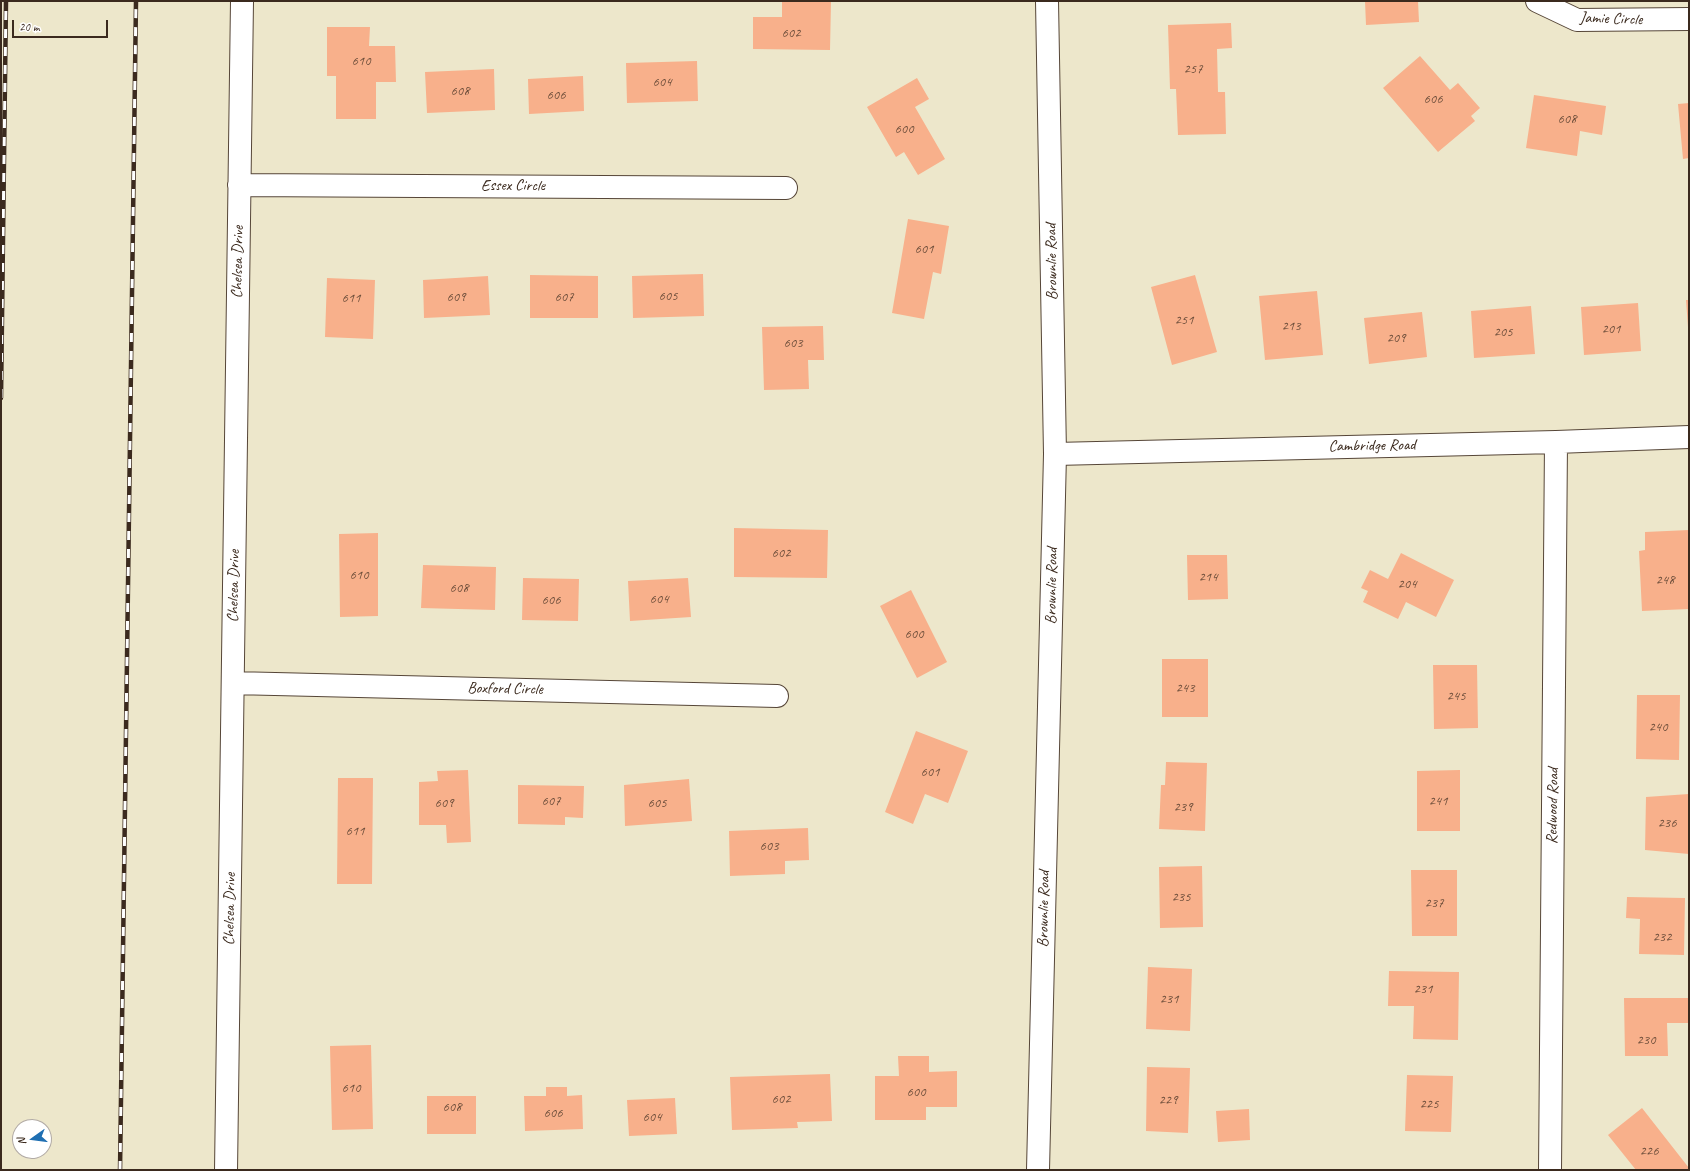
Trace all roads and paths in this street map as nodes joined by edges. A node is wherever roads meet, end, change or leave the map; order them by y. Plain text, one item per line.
1 (242, 1) edge
2 (1047, 1) edge
3 (1537, 1) edge
4 (1689, 19) edge
5 (239, 185) junction
6 (786, 188) dead end
7 (1689, 437) edge
8 (1556, 442) junction
9 (1056, 454) junction
10 (233, 683) junction
11 (777, 696) dead end
12 (226, 1170) edge
13 (1038, 1170) edge
14 (1550, 1170) edge

1 - 5 street, Chelsea Drive
2 - 9 street, Brownlie Road
3 - 4 street, Jamie Circle
5 - 6 street, Essex Circle
5 - 10 street, Chelsea Drive
7 - 8 street, Cambridge Road
8 - 9 street, Cambridge Road
8 - 14 street, Redwood Road
9 - 13 street, Brownlie Road
10 - 11 street, Boxford Circle
10 - 12 street, Chelsea Drive

